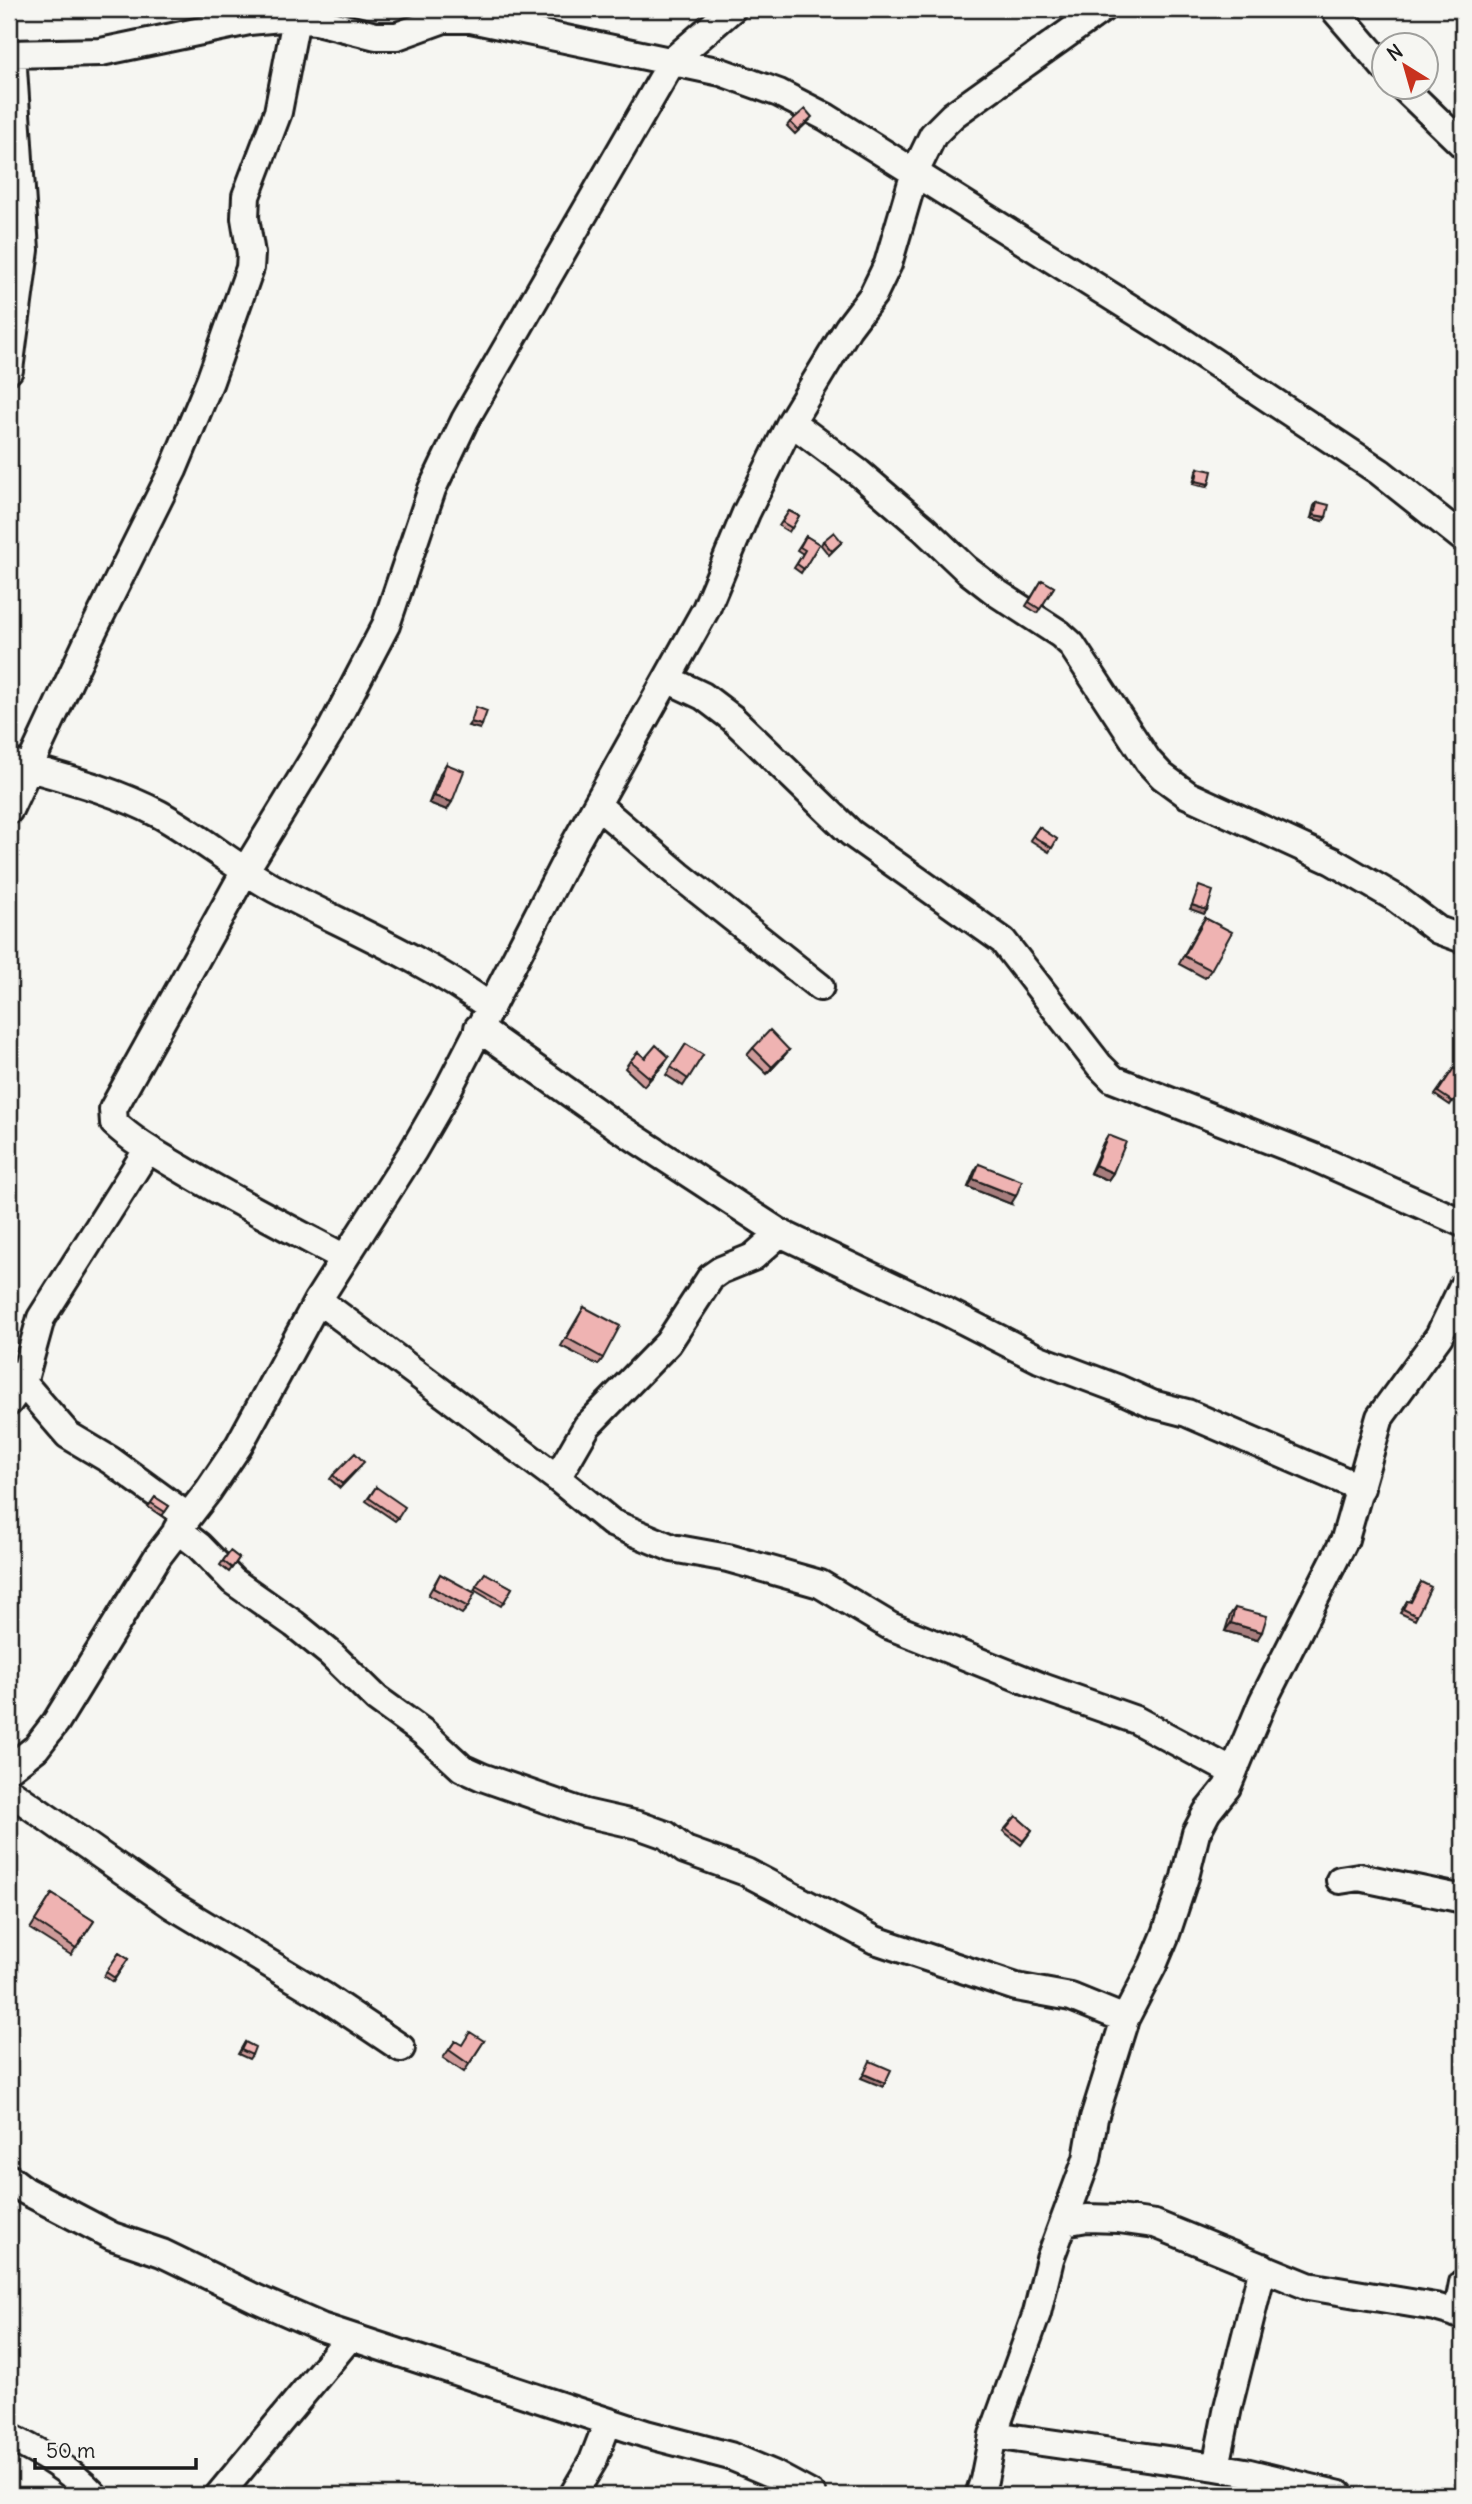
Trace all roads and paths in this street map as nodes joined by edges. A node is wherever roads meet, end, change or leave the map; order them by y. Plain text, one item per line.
1 (732, 9) edge
2 (1102, 9) edge
3 (1334, 9) edge
4 (296, 19) junction
5 (1370, 51) edge
6 (10, 54) edge
7 (673, 60) junction
8 (1418, 102) edge
9 (1463, 145) edge
10 (915, 172) junction
11 (9, 370) edge
12 (791, 422) junction
13 (1463, 538) edge
14 (667, 680) junction
15 (19, 765) edge
16 (597, 806) junction
17 (9, 810) edge
18 (245, 871) junction
19 (1463, 939) edge
20 (820, 987) dead end
21 (483, 1017) junction
22 (148, 1149) junction
23 (1463, 1223) edge
24 (780, 1233) junction
25 (343, 1257) junction
26 (1463, 1286) edge
27 (318, 1300) junction
28 (14, 1386) edge
29 (557, 1478) junction
30 (1361, 1488) junction
31 (182, 1523) junction
32 (9, 1769) edge
33 (1233, 1772) junction
34 (9, 1791) edge
35 (1340, 1880) dead end
36 (1463, 1899) edge
37 (1125, 2019) junction
38 (401, 2048) dead end
39 (9, 2178) edge
40 (1064, 2222) junction
41 (1263, 2267) junction
42 (1463, 2283) edge
43 (1460, 2315) edge
44 (349, 2338) junction
45 (608, 2422) junction
46 (992, 2435) junction
47 (11, 2443) edge
48 (1216, 2467) junction
49 (94, 2495) edge
50 (219, 2495) edge
51 (573, 2495) edge
52 (812, 2495) edge
53 (979, 2495) edge
54 (1340, 2495) edge

1 - 7 street
2 - 10 street
3 - 5 street
4 - 6 street
4 - 7 street
4 - 15 street
6 - 11 street
7 - 10 street
7 - 18 street
8 - 9 street
10 - 12 street
10 - 13 street
12 - 14 street
12 - 19 street
14 - 16 street
14 - 23 street
15 - 17 street
15 - 18 street
16 - 20 street
16 - 21 street
18 - 21 street
18 - 22 street
21 - 24 street
21 - 25 street
22 - 25 street
22 - 28 street
24 - 29 street
24 - 30 street
25 - 27 street
26 - 30 street
27 - 29 street
27 - 31 street
28 - 31 street
29 - 33 street
30 - 33 street
31 - 32 street
31 - 37 street
33 - 37 street
34 - 38 street
35 - 36 street
37 - 40 street
39 - 44 street
40 - 41 street
40 - 46 street
41 - 43 street
41 - 48 street
42 - 43 street
44 - 45 street
44 - 50 street
45 - 51 street
45 - 52 street
46 - 48 street
46 - 53 street
47 - 49 street
48 - 54 street

